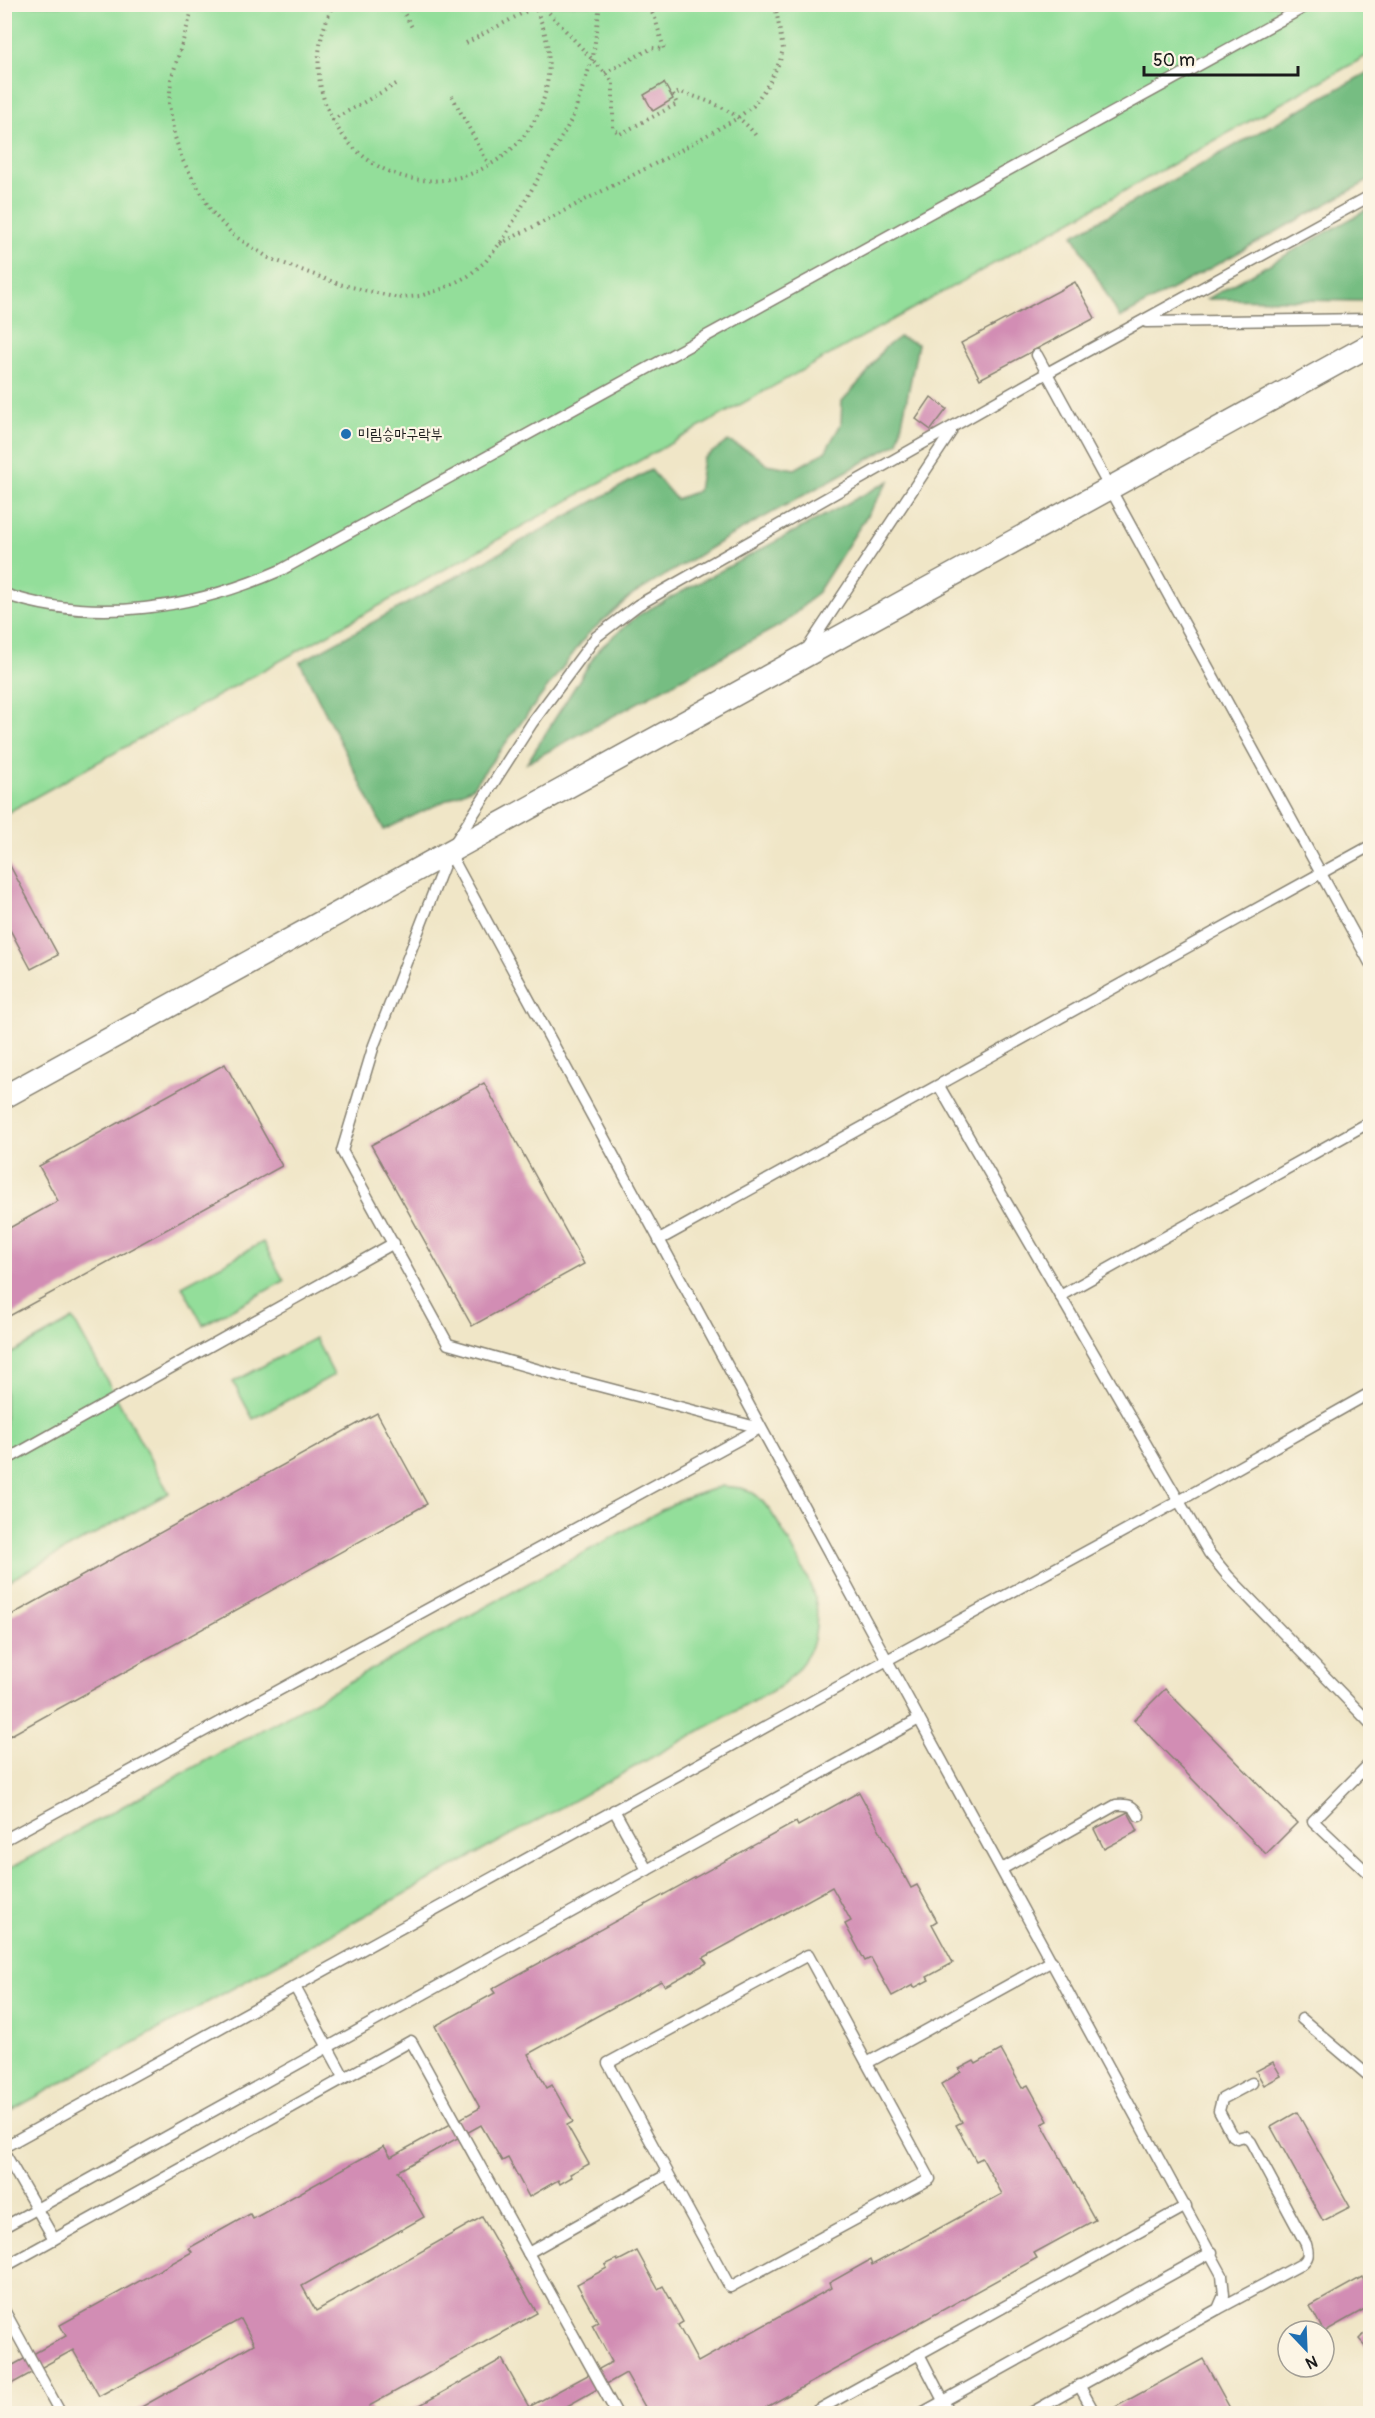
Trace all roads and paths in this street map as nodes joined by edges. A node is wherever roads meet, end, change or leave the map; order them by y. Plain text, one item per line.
1 (194, 4) edge
2 (334, 4) edge
3 (399, 4) edge
4 (540, 4) edge
5 (600, 4) edge
6 (648, 4) edge
7 (775, 4) edge
8 (1310, 4) edge
9 (533, 6) edge
10 (413, 29) dead end
11 (466, 43) dead end
12 (592, 59) junction
13 (605, 73) junction
14 (398, 83) dead end
15 (452, 96) dead end
16 (740, 117) junction
17 (332, 120) junction
18 (756, 136) dead end
19 (489, 165) junction
20 (1371, 196) edge
21 (499, 244) junction
22 (1371, 319) edge
23 (1142, 322) junction
24 (1371, 345) edge
25 (1037, 355) dead end
26 (1047, 373) junction
27 (952, 429) junction
28 (1110, 488) junction
29 (4, 594) edge
30 (799, 660) junction
31 (1371, 846) edge
32 (450, 852) junction
33 (1321, 873) junction
34 (1371, 963) edge
35 (939, 1086) junction
36 (4, 1097) edge
37 (1371, 1122) edge
38 (659, 1240) junction
39 (394, 1243) junction
40 (1060, 1296) junction
41 (1371, 1394) edge
42 (760, 1428) junction
43 (4, 1461) edge
44 (1179, 1501) junction
45 (887, 1660) junction
46 (919, 1719) junction
47 (1371, 1723) edge
48 (1371, 1763) edge
49 (614, 1810) junction
50 (1139, 1816) dead end
51 (4, 1840) edge
52 (1002, 1869) junction
53 (647, 1870) junction
54 (1371, 1875) edge
55 (1052, 1961) junction
56 (294, 1987) junction
57 (1302, 2019) dead end
58 (327, 2047) junction
59 (867, 2063) junction
60 (344, 2077) junction
61 (1371, 2077) edge
62 (1252, 2083) dead end
63 (4, 2150) edge
64 (668, 2174) junction
65 (1186, 2206) junction
66 (37, 2209) junction
67 (4, 2226) edge
68 (54, 2239) junction
69 (1212, 2252) junction
70 (528, 2253) junction
71 (4, 2267) edge
72 (1218, 2309) junction
73 (4, 2310) edge
74 (919, 2354) junction
75 (1079, 2385) junction
76 (943, 2401) junction
77 (61, 2414) edge
78 (617, 2414) edge
79 (812, 2414) edge
80 (920, 2414) edge
81 (950, 2414) edge
82 (1029, 2414) edge
83 (1095, 2414) edge

1 - 21 path
2 - 17 path
3 - 10 path
4 - 9 path
4 - 12 path
5 - 12 path
6 - 13 path
7 - 16 path
8 - 29 lane
9 - 11 path
9 - 19 path
12 - 13 path
12 - 21 path
13 - 16 path
14 - 17 path
15 - 19 path
16 - 18 path
16 - 21 path
17 - 19 path
20 - 23 lane
22 - 23 lane
23 - 26 lane
24 - 28 street
25 - 26 lane
26 - 27 lane
26 - 28 lane
27 - 30 lane
27 - 32 lane
28 - 30 street
28 - 33 lane
30 - 32 street
31 - 33 lane
32 - 36 street
32 - 38 lane
32 - 39 lane
33 - 34 lane
33 - 35 lane
35 - 38 lane
35 - 40 lane
37 - 40 lane
38 - 42 lane
39 - 42 lane
39 - 43 lane
40 - 44 lane
41 - 44 lane
42 - 45 lane
42 - 51 lane
44 - 45 lane
44 - 47 lane
45 - 46 lane
45 - 49 lane
46 - 52 lane
46 - 53 lane
48 - 54 lane
49 - 53 lane
49 - 56 lane
50 - 52 lane
52 - 55 lane
53 - 58 lane
55 - 59 lane
55 - 65 lane
56 - 58 lane
56 - 63 lane
57 - 61 lane
58 - 60 lane
58 - 66 lane
59 - 64 lane
59 - 64 lane
60 - 68 lane
60 - 70 lane
62 - 72 lane
63 - 66 lane
64 - 70 lane
65 - 69 lane
65 - 74 lane
66 - 67 lane
66 - 68 lane
68 - 71 lane
69 - 72 lane
69 - 76 lane
70 - 78 lane
72 - 75 lane
73 - 77 lane
74 - 76 lane
74 - 79 lane
75 - 82 lane
75 - 83 lane
76 - 80 lane
76 - 81 lane

